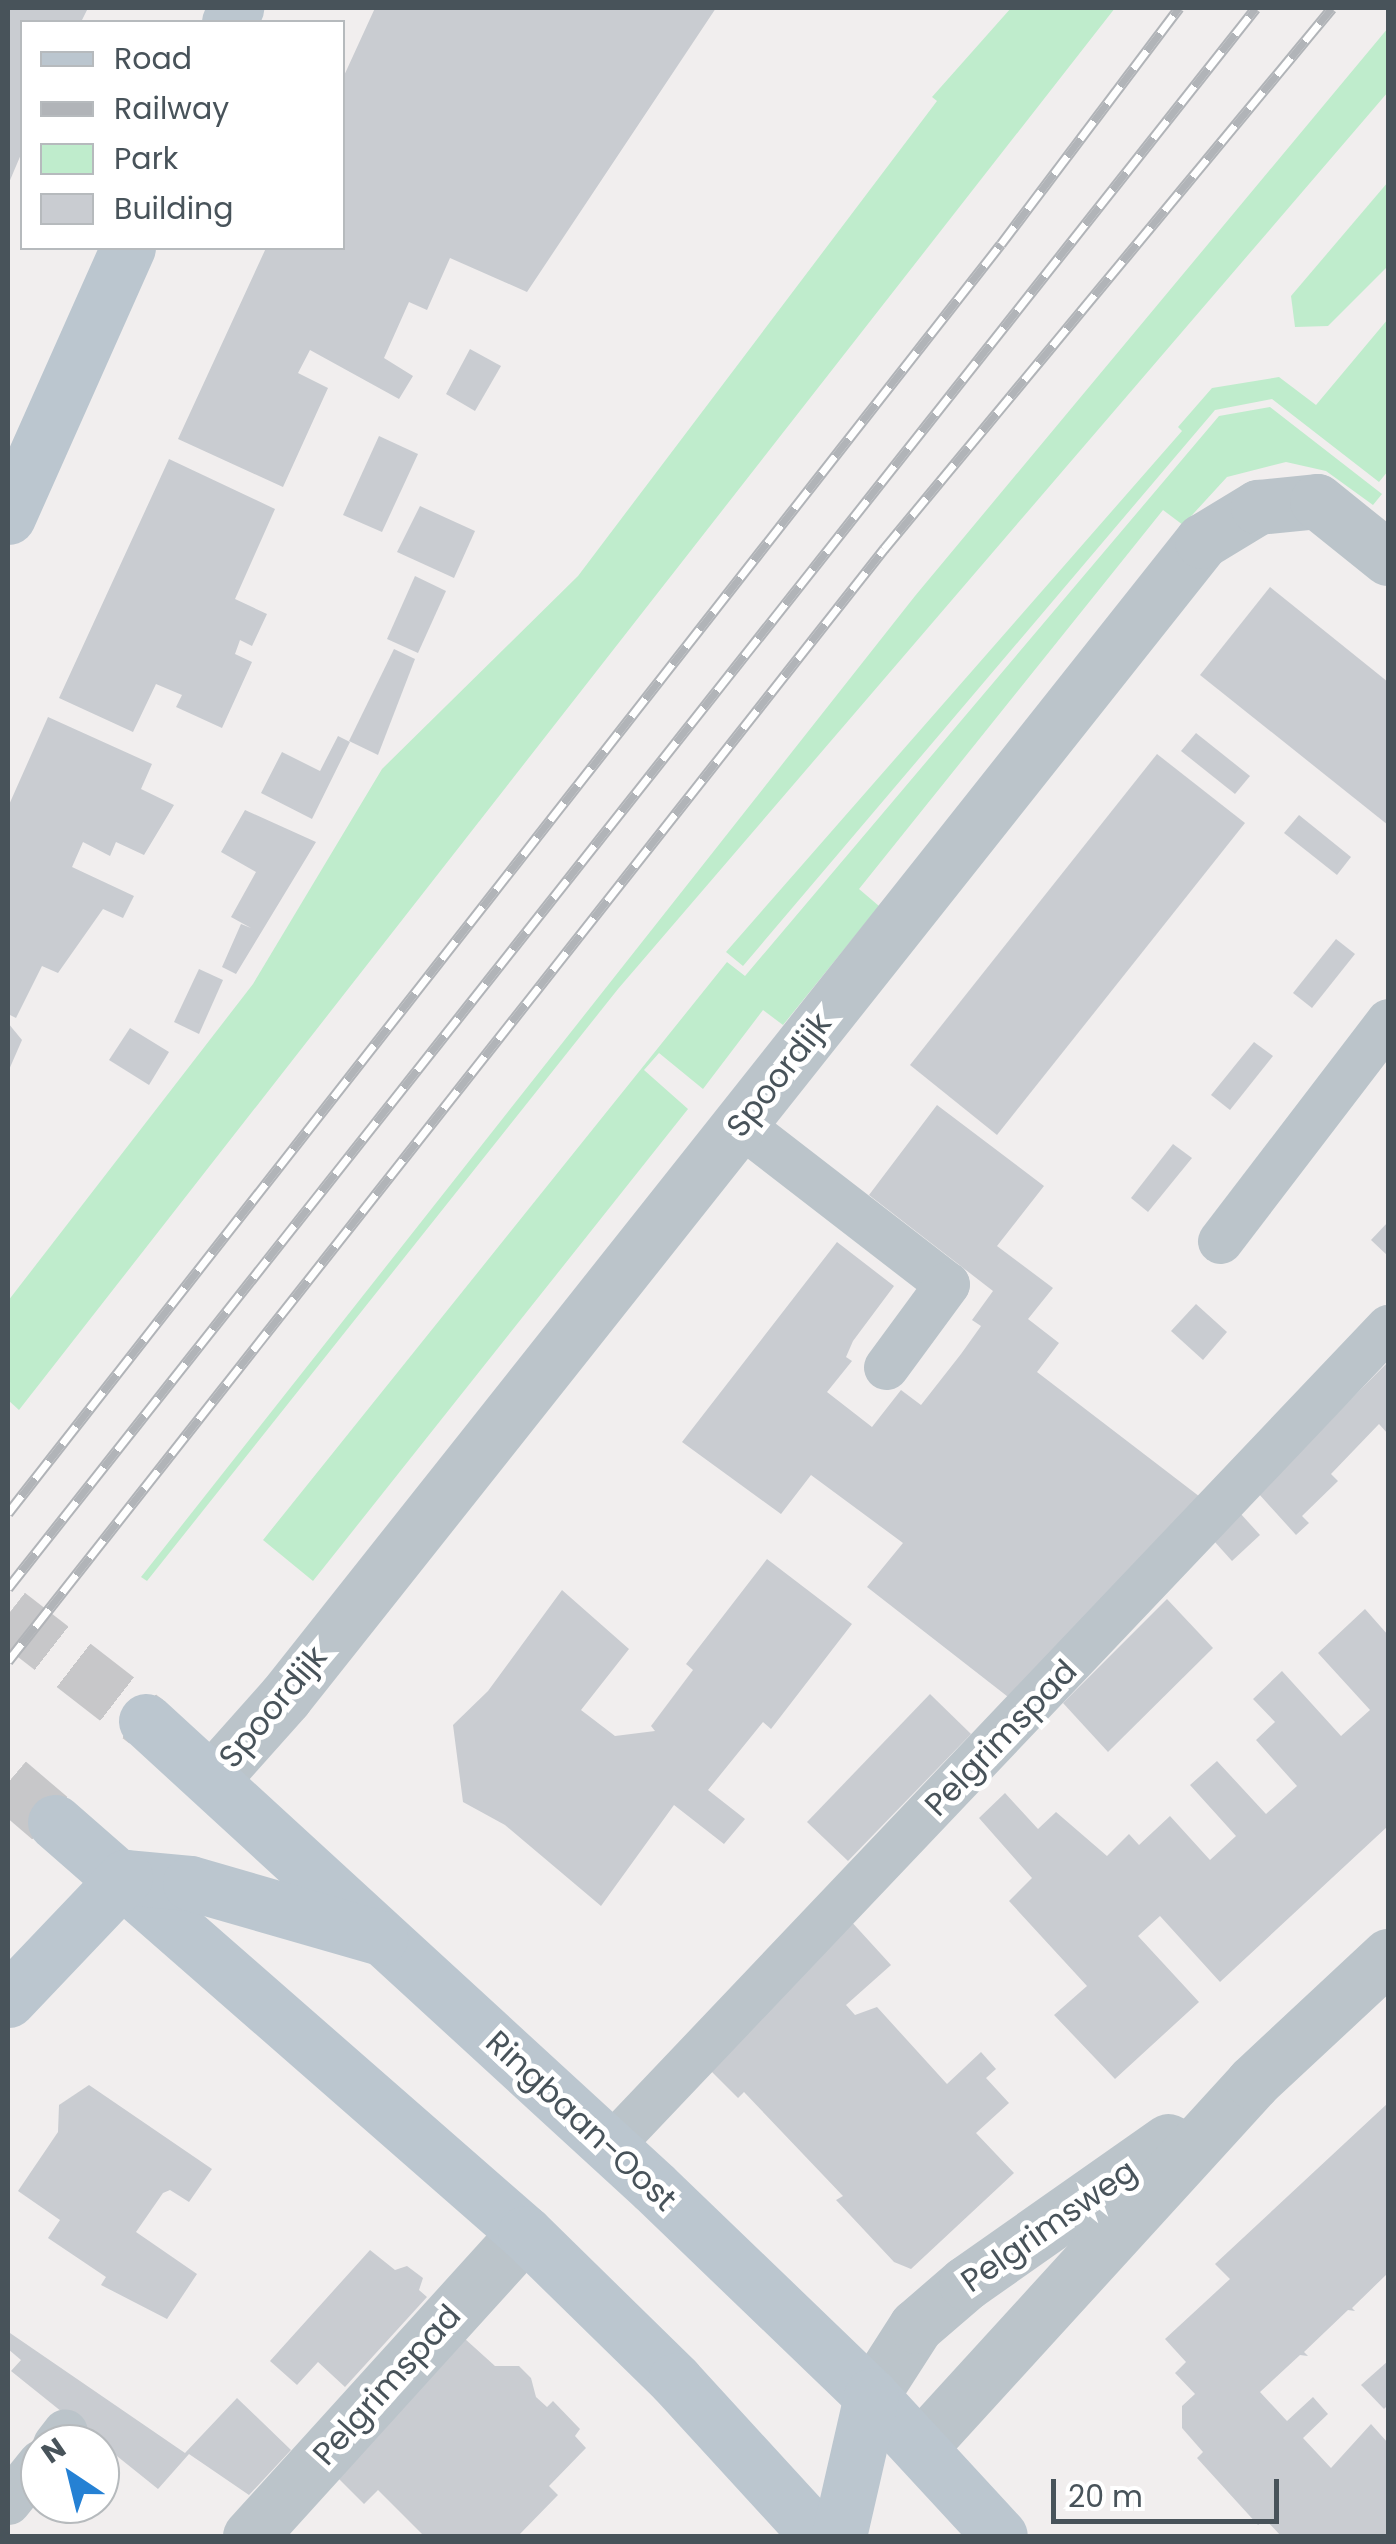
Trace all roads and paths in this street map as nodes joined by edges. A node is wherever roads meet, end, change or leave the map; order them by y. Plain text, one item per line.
1 (127, 250) edge
2 (8, 517) edge
3 (1382, 538) edge
4 (1388, 1021) edge
5 (741, 1125) junction
6 (1220, 1241) dead end
7 (1388, 1327) edge
8 (886, 1367) dead end
9 (146, 1721) tunnel mouth
10 (212, 1779) junction
11 (55, 1822) tunnel mouth
12 (125, 1877) junction
13 (388, 1940) junction
14 (1388, 1956) edge
15 (8, 2000) edge
16 (1253, 2082) junction
17 (610, 2146) junction
18 (526, 2233) junction
19 (871, 2396) junction
20 (920, 2447) junction
21 (250, 2536) edge
22 (818, 2536) edge
23 (839, 2536) edge
24 (849, 2536) edge
25 (1000, 2536) edge

1 - 2 main road
3 - 5 street, Spoordijk
4 - 6 lane
5 - 8 lane
5 - 10 street, Spoordijk
7 - 17 lane, Pelgrimspad
9 - 10 main road, Ringbaan-Oost
10 - 13 main road, Ringbaan-Oost
11 - 12 main road
12 - 13 main road
12 - 15 main road
12 - 18 main road
13 - 17 main road, Ringbaan-Oost
14 - 16 street, Pelgrimsweg
16 - 19 street, Pelgrimsweg
16 - 20 street, Pelgrimsweg
17 - 19 main road, Ringbaan-Oost
18 - 21 street, Pelgrimspad
18 - 22 main road
19 - 20 main road, Ringbaan-Oost
19 - 23 main road
20 - 24 main road
20 - 25 main road, Ringbaan-Oost

